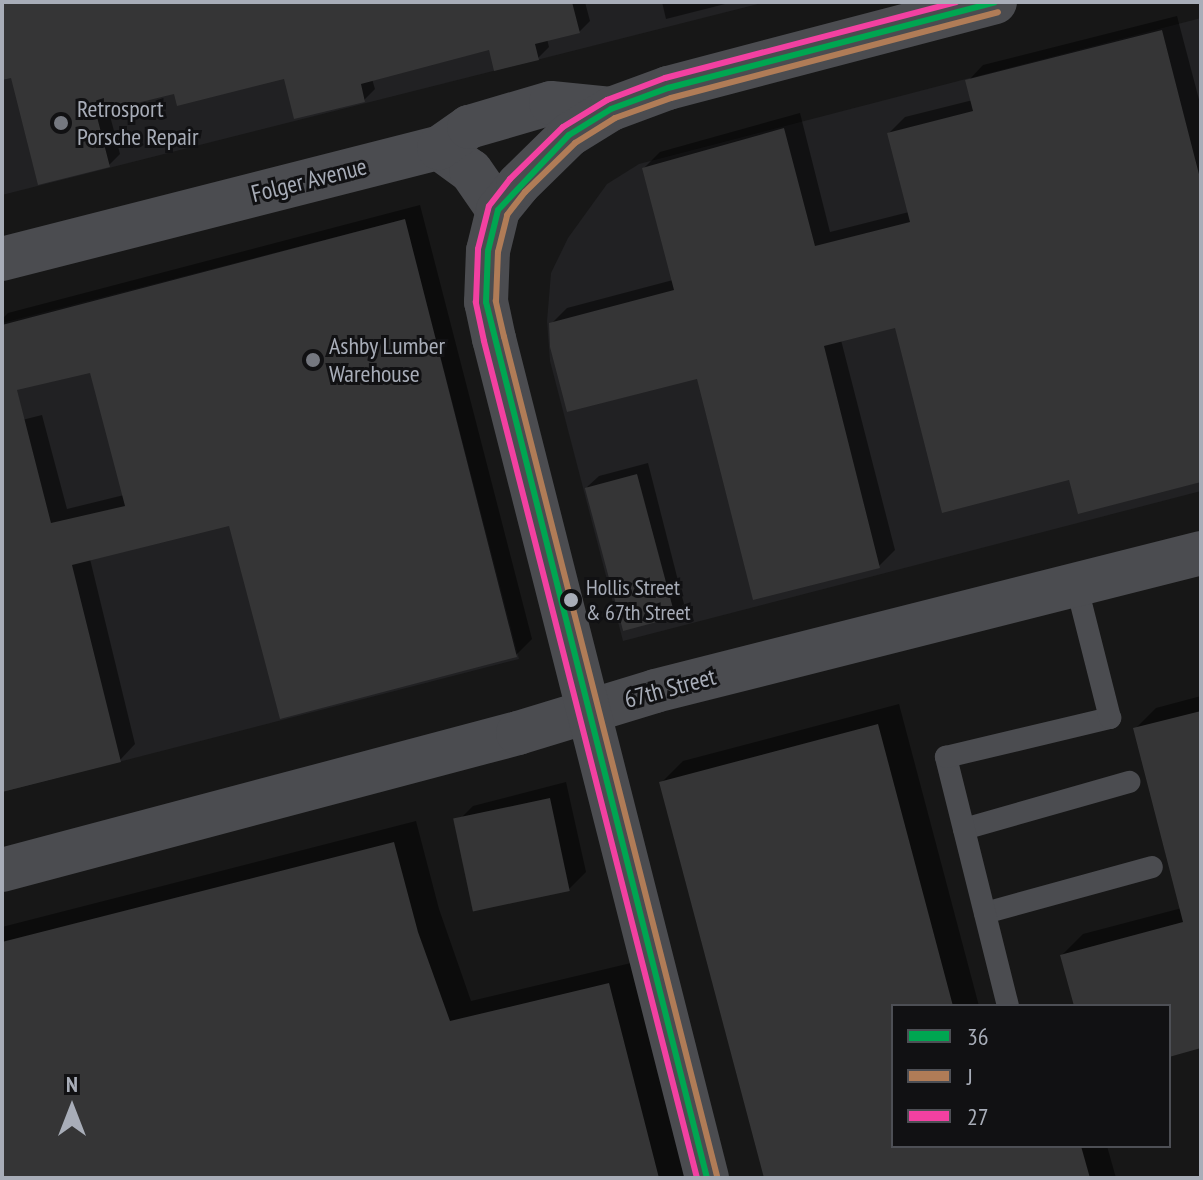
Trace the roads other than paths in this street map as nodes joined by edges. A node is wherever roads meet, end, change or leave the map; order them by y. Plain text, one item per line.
1 (995, 2) edge
2 (611, 109) junction
3 (439, 148) junction
4 (498, 210) junction
5 (2, 259) edge
6 (1201, 553) edge
7 (1076, 584) junction
8 (587, 711) junction
9 (1129, 782) dead end
10 (964, 829) junction
11 (1152, 867) dead end
12 (2, 870) edge
13 (985, 913) junction
14 (1008, 1004) edge
15 (707, 1178) edge

1 - 2 street, Folger Avenue
2 - 3 street, Folger Avenue
2 - 4 street, Folger Avenue
3 - 4 street
3 - 5 street, Folger Avenue
4 - 8 street
6 - 7 street, 67th Street
7 - 8 street, 67th Street
7 - 10 lane
8 - 12 street, 67th Street
8 - 15 street
9 - 10 lane
10 - 13 lane
11 - 13 lane
13 - 14 lane

